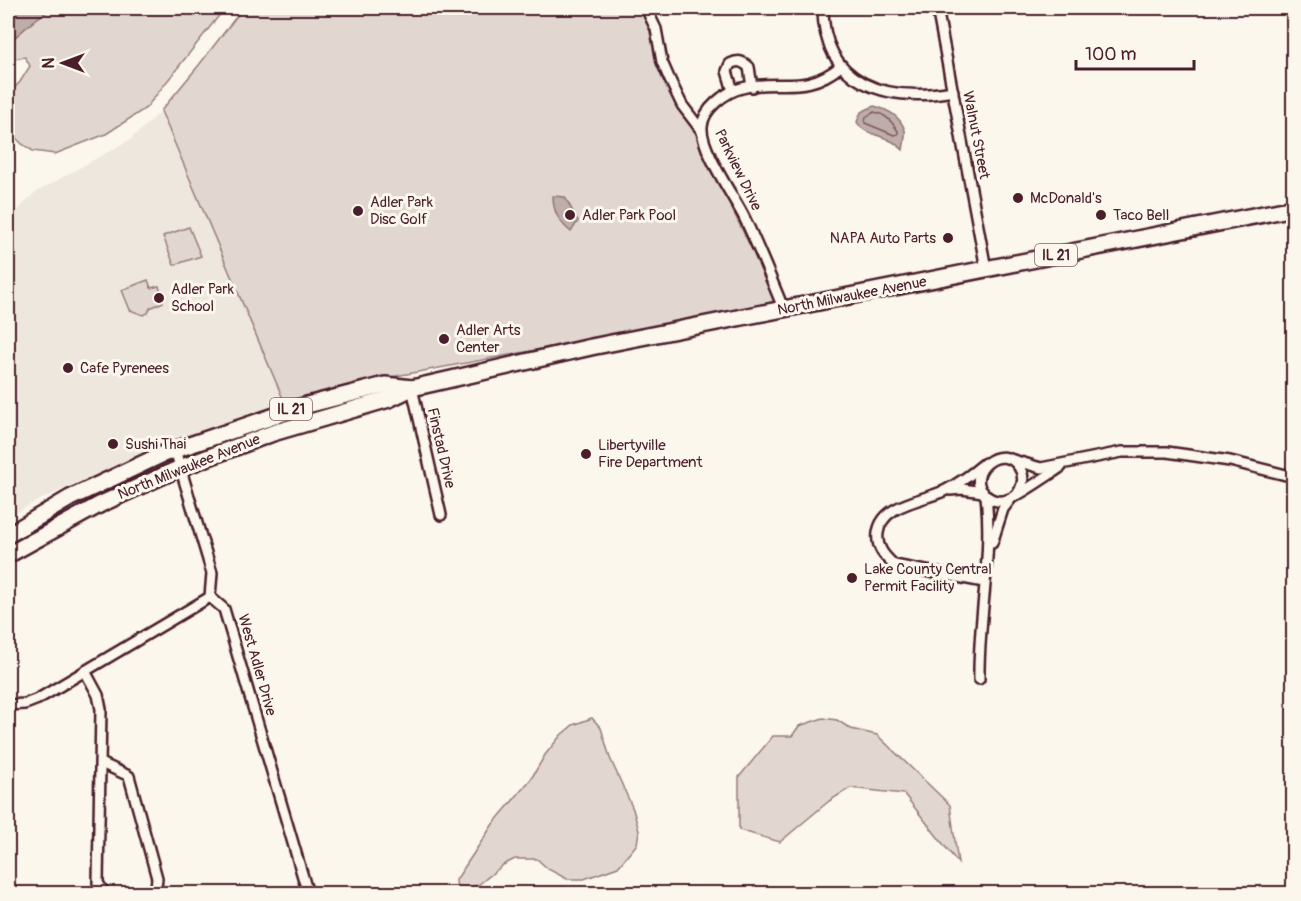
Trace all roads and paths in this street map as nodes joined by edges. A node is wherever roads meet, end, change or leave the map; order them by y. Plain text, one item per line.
1 (646, 8) edge
2 (823, 8) edge
3 (937, 8) edge
4 (841, 66) junction
5 (752, 87) junction
6 (733, 91) junction
7 (952, 91) junction
8 (701, 130) junction
9 (1293, 208) edge
10 (986, 269) junction
11 (784, 310) junction
12 (412, 388) junction
13 (174, 450) junction
14 (1013, 460) junction
15 (1069, 463) junction
16 (985, 464) junction
17 (180, 468) junction
18 (1293, 477) edge
19 (944, 491) junction
20 (1018, 493) junction
21 (984, 494) junction
22 (1010, 500) junction
23 (42, 513) junction
24 (441, 515) dead end
25 (8, 525) edge
26 (8, 534) edge
27 (8, 555) edge
28 (986, 566) junction
29 (984, 582) junction
30 (210, 597) junction
31 (85, 671) junction
32 (979, 679) dead end
33 (8, 705) edge
34 (100, 762) junction
35 (105, 894) edge
36 (151, 894) edge
37 (308, 894) edge

1 - 8 street
2 - 4 street
3 - 7 street, Walnut Street
4 - 5 street, Parkview Drive
4 - 7 street
5 - 6 street, Parkview Drive
5 - 6 street
6 - 8 street, Parkview Drive
7 - 10 street, Walnut Street
8 - 11 street, Parkview Drive
9 - 10 main road, North Milwaukee Avenue / IL 21
10 - 11 main road, North Milwaukee Avenue / IL 21
11 - 12 main road, North Milwaukee Avenue / IL 21
12 - 13 main road, North Milwaukee Avenue / IL 21
12 - 17 main road, North Milwaukee Avenue / IL 21
12 - 24 street, Finstad Drive
13 - 17 street
13 - 23 main road, North Milwaukee Avenue / IL 21
14 - 15 street
14 - 16 street
14 - 20 street
15 - 18 street
15 - 20 street
16 - 19 street
16 - 21 street
17 - 27 main road, North Milwaukee Avenue / IL 21
17 - 30 street
19 - 21 street
19 - 29 street
20 - 22 street
21 - 22 street
21 - 28 street
22 - 28 street
23 - 25 main road
23 - 26 main road, North Milwaukee Avenue / IL 21
28 - 29 street
29 - 32 street
30 - 31 street
30 - 37 street, West Adler Drive
31 - 33 street
31 - 34 street
34 - 35 street
34 - 36 street

